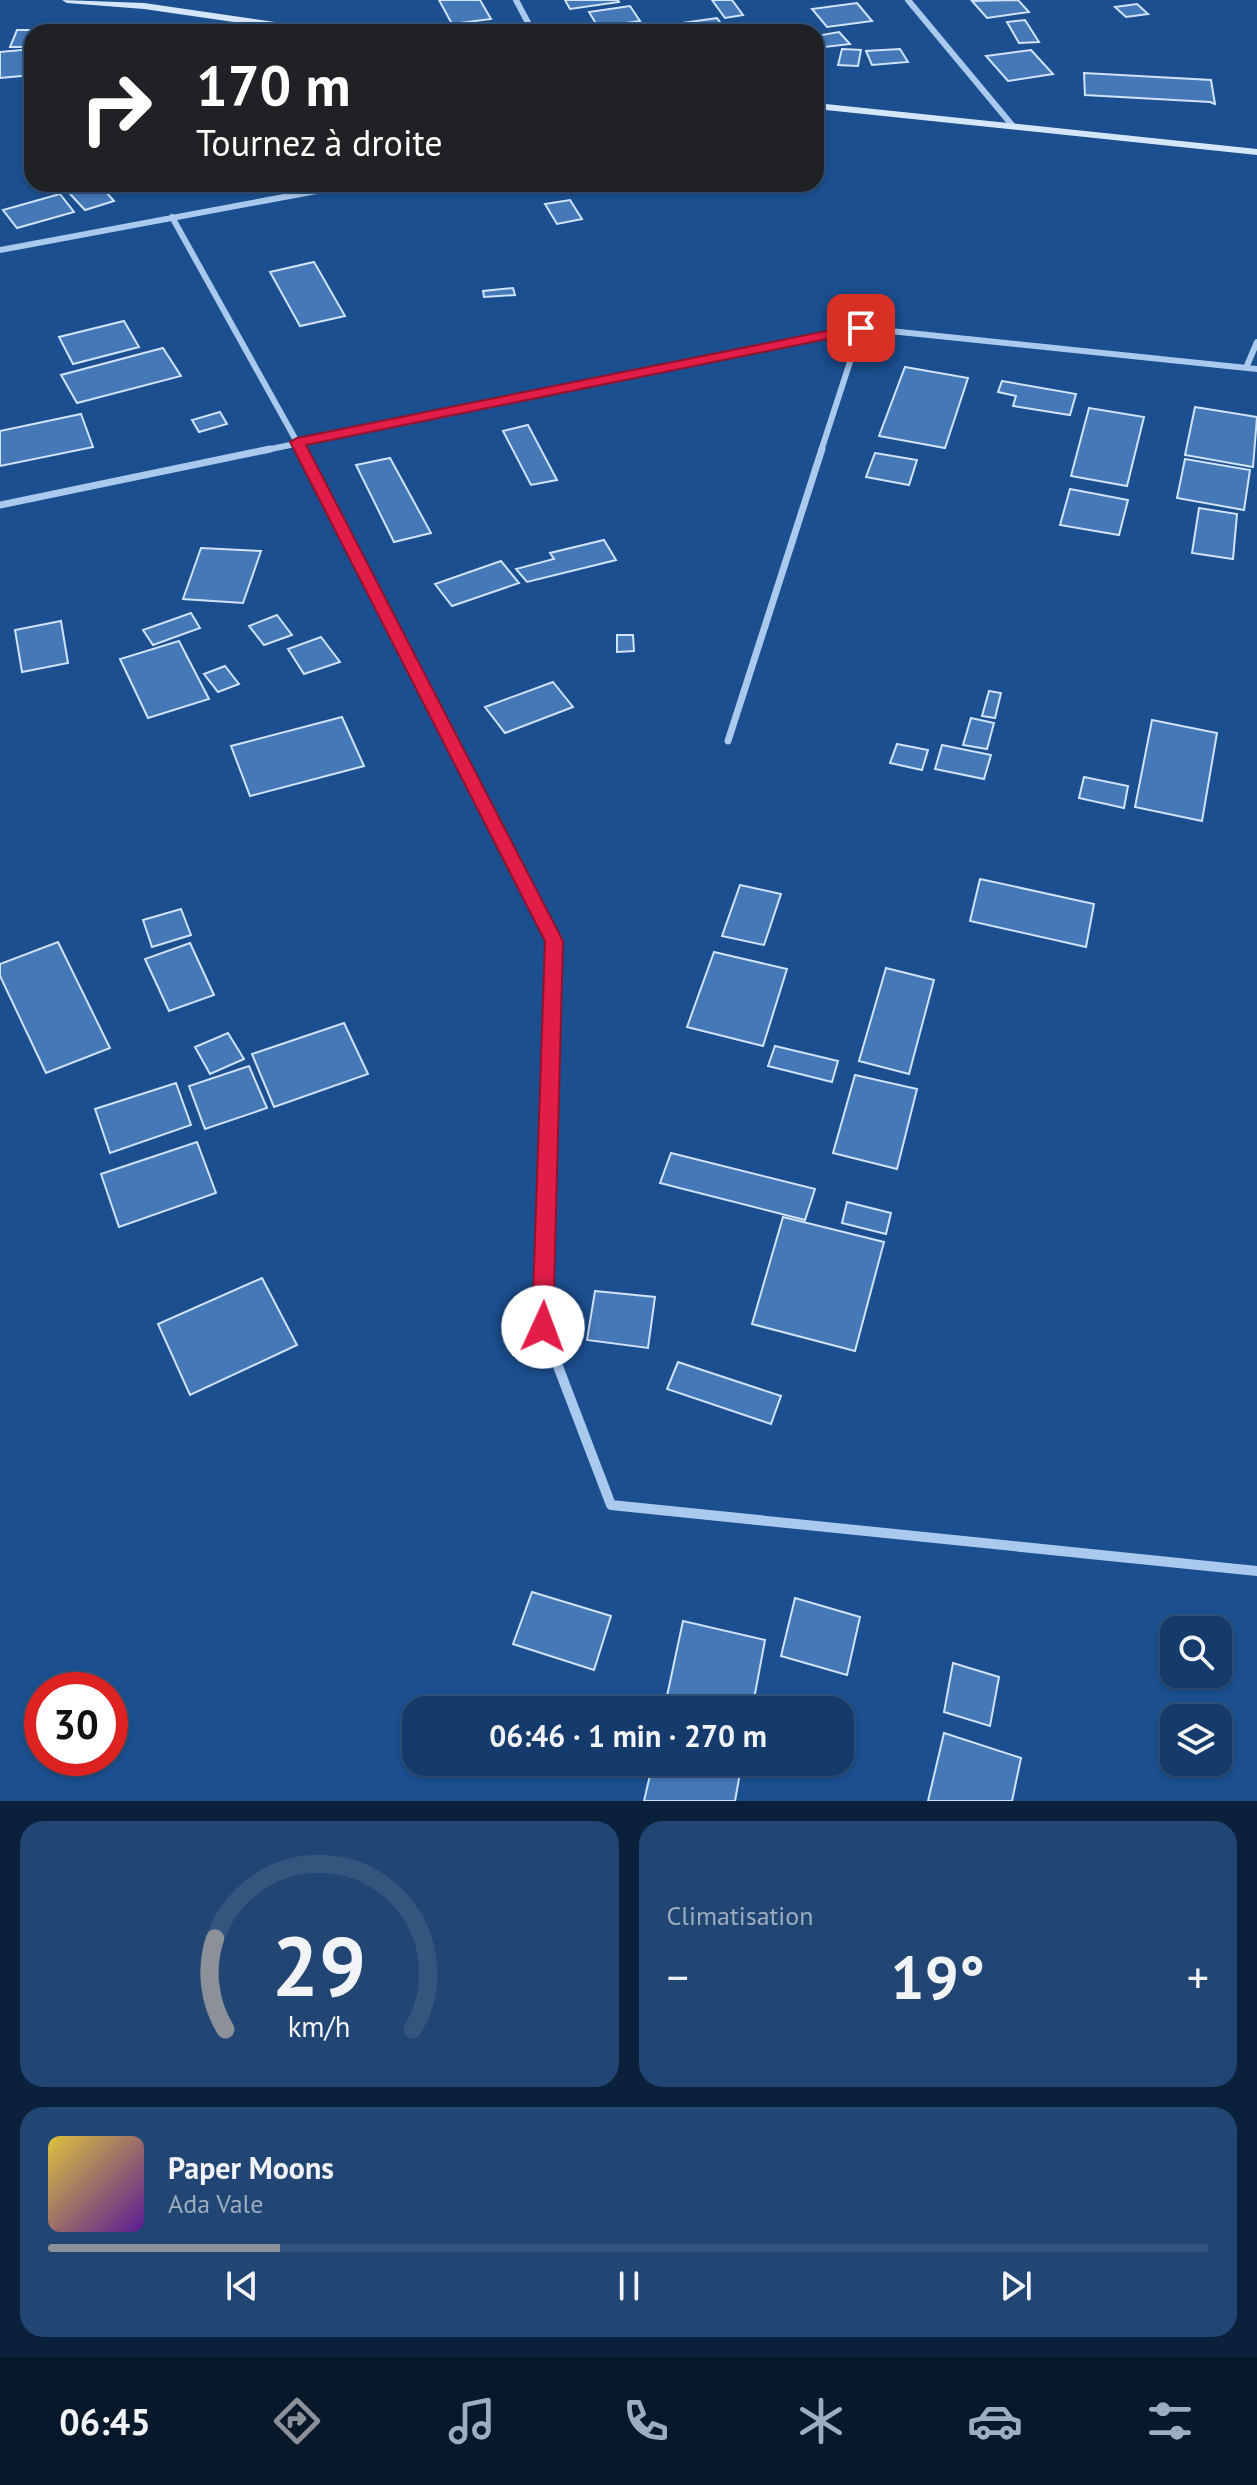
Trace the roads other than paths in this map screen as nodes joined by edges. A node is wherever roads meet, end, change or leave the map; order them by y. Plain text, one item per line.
1 (67, 0) edge
2 (516, 0) edge
3 (908, 0) edge
4 (143, 3) edge
5 (274, 24) edge
6 (529, 24) edge
7 (824, 107) edge
8 (1012, 125) junction
9 (1257, 152) edge
10 (310, 192) edge
11 (172, 217) junction
12 (0, 250) edge
13 (861, 328) junction
14 (1257, 342) edge
15 (1246, 368) junction
16 (1257, 369) edge
17 (297, 442) junction
18 (0, 505) edge
19 (728, 741) dead end
20 (1257, 1571) edge

1 - 4 street
2 - 6 street
3 - 8 street
4 - 5 street
7 - 8 street
8 - 9 street
10 - 11 street
11 - 12 street
11 - 17 street
13 - 15 street
13 - 17 street
13 - 19 street
14 - 15 street
15 - 16 street
17 - 18 street
17 - 20 street

